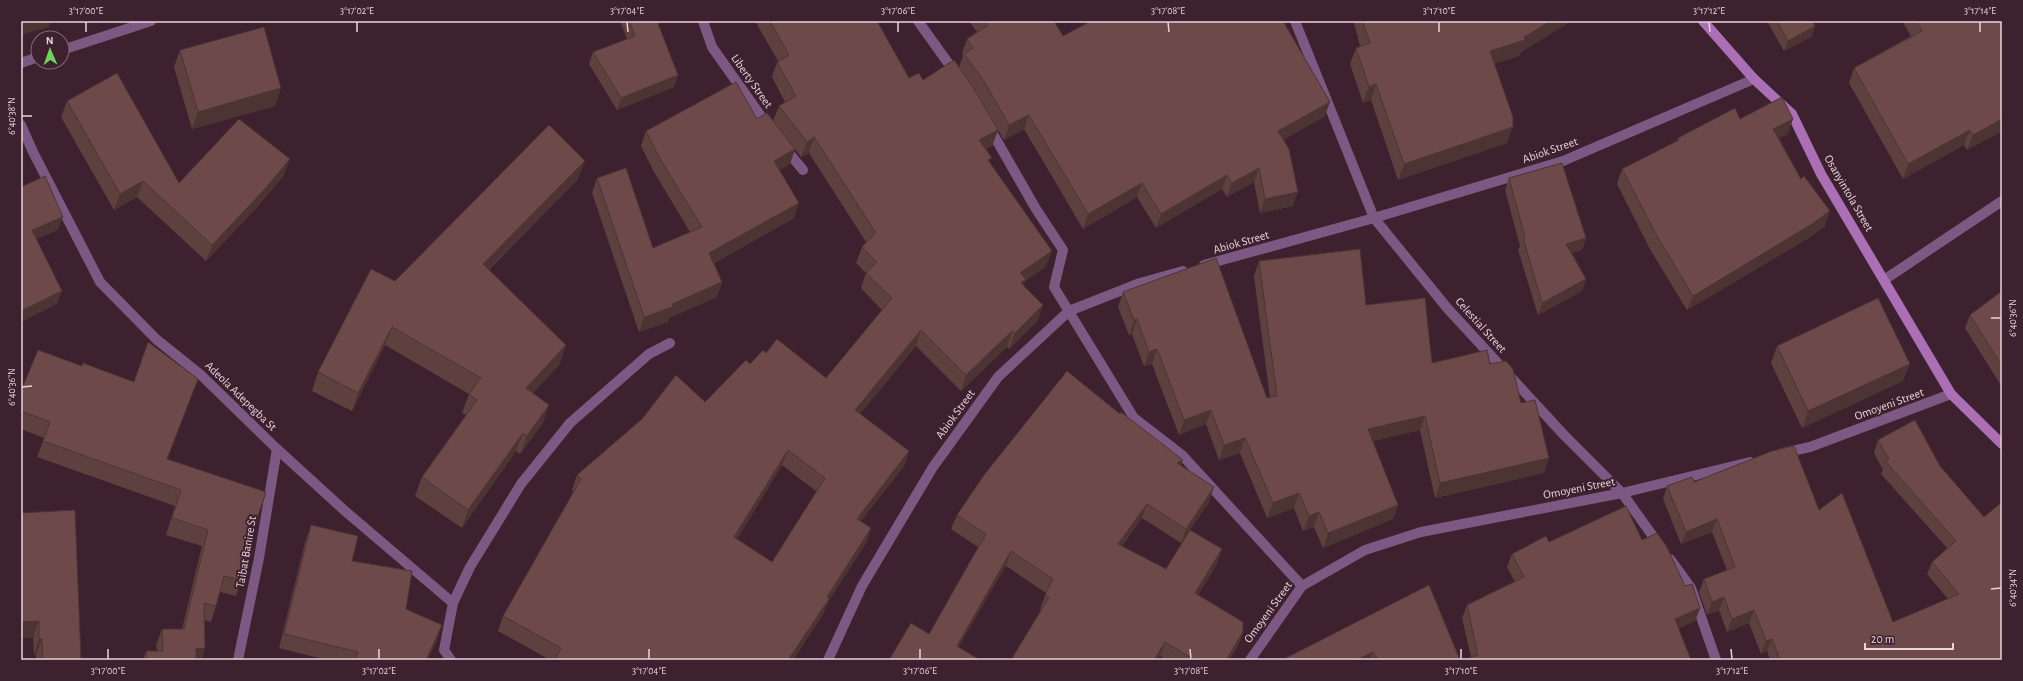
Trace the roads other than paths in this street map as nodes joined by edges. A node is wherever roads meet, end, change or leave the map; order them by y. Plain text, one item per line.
1 (151, 21) edge
2 (703, 21) edge
3 (918, 21) edge
4 (1296, 21) edge
5 (1703, 21) edge
6 (70, 47) edge
7 (1754, 79) junction
8 (964, 86) edge
9 (985, 119) edge
10 (21, 125) edge
11 (803, 170) dead end
12 (2002, 201) edge
13 (1374, 218) junction
14 (1884, 280) junction
15 (1068, 311) junction
16 (670, 343) dead end
17 (1951, 394) junction
18 (2002, 444) edge
19 (277, 449) junction
20 (1772, 456) edge
21 (1757, 460) edge
22 (1622, 493) junction
23 (1302, 586) junction
24 (453, 603) junction
25 (444, 650) junction
26 (238, 660) edge
27 (440, 660) edge
28 (451, 660) edge
29 (828, 660) edge
30 (1250, 660) edge
31 (1716, 660) edge

1 - 6 street
2 - 11 street, Liberty Street
3 - 8 street
4 - 13 street, Celestial Street
5 - 7 street, Osanyintola Street
7 - 13 street, Abiok Street
7 - 14 street, Osanyintola Street
9 - 15 street
10 - 19 street, Adeola Adepegba St
12 - 14 street
13 - 15 street, Abiok Street
13 - 22 street, Celestial Street
14 - 17 street, Osanyintola Street
15 - 23 street
15 - 29 street, Abiok Street
16 - 24 street
17 - 18 street, Osanyintola Street
17 - 20 street, Omoyeni Street
19 - 24 street, Adeola Adepegba St
19 - 26 street, Taibat Banire St
21 - 22 street, Omoyeni Street
22 - 23 street, Omoyeni Street
22 - 31 street, Celestial Street
23 - 30 street, Omoyeni Street
24 - 25 street
25 - 27 street
25 - 28 street

